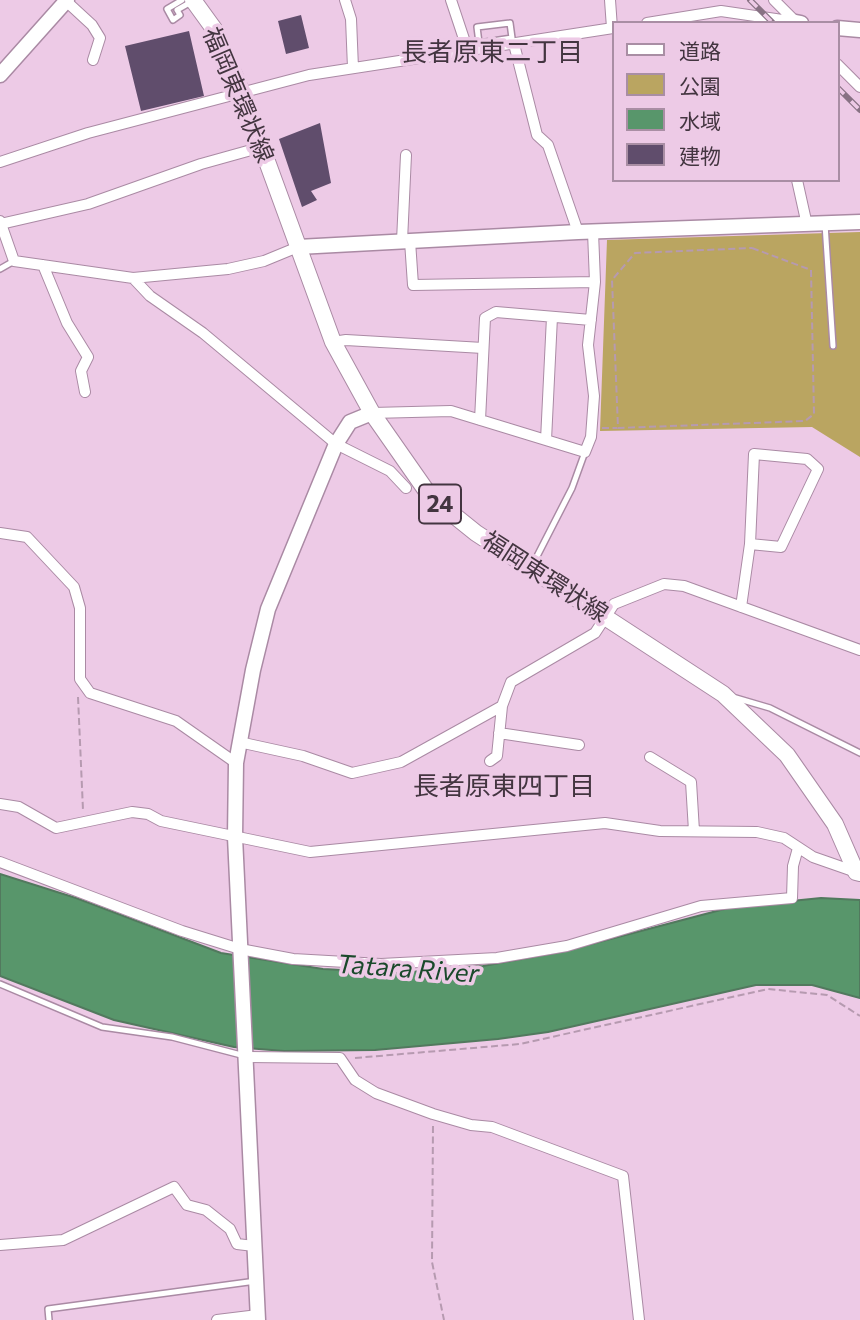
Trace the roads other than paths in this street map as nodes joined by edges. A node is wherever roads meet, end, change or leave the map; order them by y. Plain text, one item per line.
1 (182, 0) edge
2 (193, 0) edge
3 (345, 0) edge
4 (451, 0) edge
5 (610, 0) edge
6 (774, 0) edge
7 (67, 1) edge
8 (747, 19) edge
9 (659, 21) edge
10 (772, 21) edge
11 (796, 21) edge
12 (612, 28) edge
13 (839, 28) edge
14 (860, 30) edge
15 (494, 44) junction
16 (514, 44) junction
17 (468, 51) junction
18 (93, 60) dead end
19 (839, 66) edge
20 (354, 68) junction
21 (0, 75) edge
22 (860, 87) edge
23 (242, 93) junction
24 (262, 146) junction
25 (406, 155) dead end
26 (0, 162) edge
27 (797, 182) edge
28 (860, 222) edge
29 (0, 223) edge
30 (825, 224) junction
31 (807, 225) junction
32 (585, 232) junction
33 (406, 241) junction
34 (298, 247) junction
35 (13, 261) junction
36 (43, 265) junction
37 (0, 269) edge
38 (133, 278) junction
39 (595, 282) junction
40 (552, 317) junction
41 (591, 320) junction
42 (333, 342) junction
43 (833, 346) dead end
44 (483, 348) junction
45 (85, 392) dead end
46 (373, 413) junction
47 (481, 420) junction
48 (545, 440) junction
49 (337, 444) junction
50 (585, 452) junction
51 (406, 488) dead end
52 (0, 533) edge
53 (750, 544) junction
54 (530, 569) junction
55 (741, 607) junction
56 (606, 615) junction
57 (860, 650) edge
58 (723, 694) junction
59 (502, 706) junction
60 (499, 733) junction
61 (239, 742) junction
62 (579, 745) dead end
63 (860, 754) edge
64 (650, 757) dead end
65 (490, 761) dead end
66 (236, 763) junction
67 (0, 804) edge
68 (694, 831) junction
69 (235, 837) junction
70 (798, 848) junction
71 (0, 862) edge
72 (859, 876) edge
73 (240, 948) junction
74 (0, 984) edge
75 (248, 1057) junction
76 (0, 1245) edge
77 (254, 1246) junction
78 (256, 1281) junction
79 (258, 1318) edge
80 (50, 1320) edge
81 (217, 1320) edge
82 (639, 1320) edge

1 - 2 lane
2 - 23 main road, 福岡東環状線 / 24
3 - 20 street
4 - 17 street
5 - 12 street
6 - 11 street
7 - 18 street
7 - 21 street
8 - 9 street
8 - 10 street
12 - 16 street
13 - 14 street
15 - 15 lane
15 - 16 street
15 - 17 street
16 - 32 street
17 - 20 street
19 - 22 street
20 - 23 street
23 - 24 main road, 福岡東環状線 / 24
23 - 26 street
24 - 29 street
24 - 34 main road, 福岡東環状線 / 24
25 - 33 street
27 - 31 street
28 - 30 street
29 - 35 street
30 - 31 street
30 - 43 lane
31 - 32 street
32 - 33 street
32 - 39 street
33 - 34 street
33 - 39 street
34 - 38 street
34 - 42 main road, 福岡東環状線 / 24
35 - 36 street
35 - 37 lane
36 - 38 street
36 - 45 street
38 - 49 street
39 - 41 street
40 - 41 street
40 - 44 street
40 - 48 street
41 - 50 street
42 - 44 street
42 - 46 main road, 福岡東環状線 / 24
44 - 47 street
46 - 47 street
46 - 49 street
46 - 54 main road, 福岡東環状線 / 24
47 - 48 street
48 - 50 street
49 - 51 street
49 - 61 street
50 - 54 lane
52 - 66 street
53 - 53 street
53 - 55 street
54 - 56 main road, 福岡東環状線 / 24
55 - 56 street
55 - 57 street
56 - 58 main road, 福岡東環状線 / 24
56 - 59 street
58 - 63 lane
58 - 72 main road, 福岡東環状線 / 24
59 - 60 street
59 - 61 street
60 - 62 street
60 - 65 street
61 - 66 street
64 - 68 street
66 - 69 street
67 - 69 street
68 - 69 street
68 - 70 street
69 - 73 street
70 - 72 street
70 - 73 street
71 - 73 street
73 - 75 street
74 - 75 lane
75 - 77 street
75 - 82 street
76 - 77 street
77 - 78 street
78 - 79 street
78 - 80 lane
79 - 81 street

